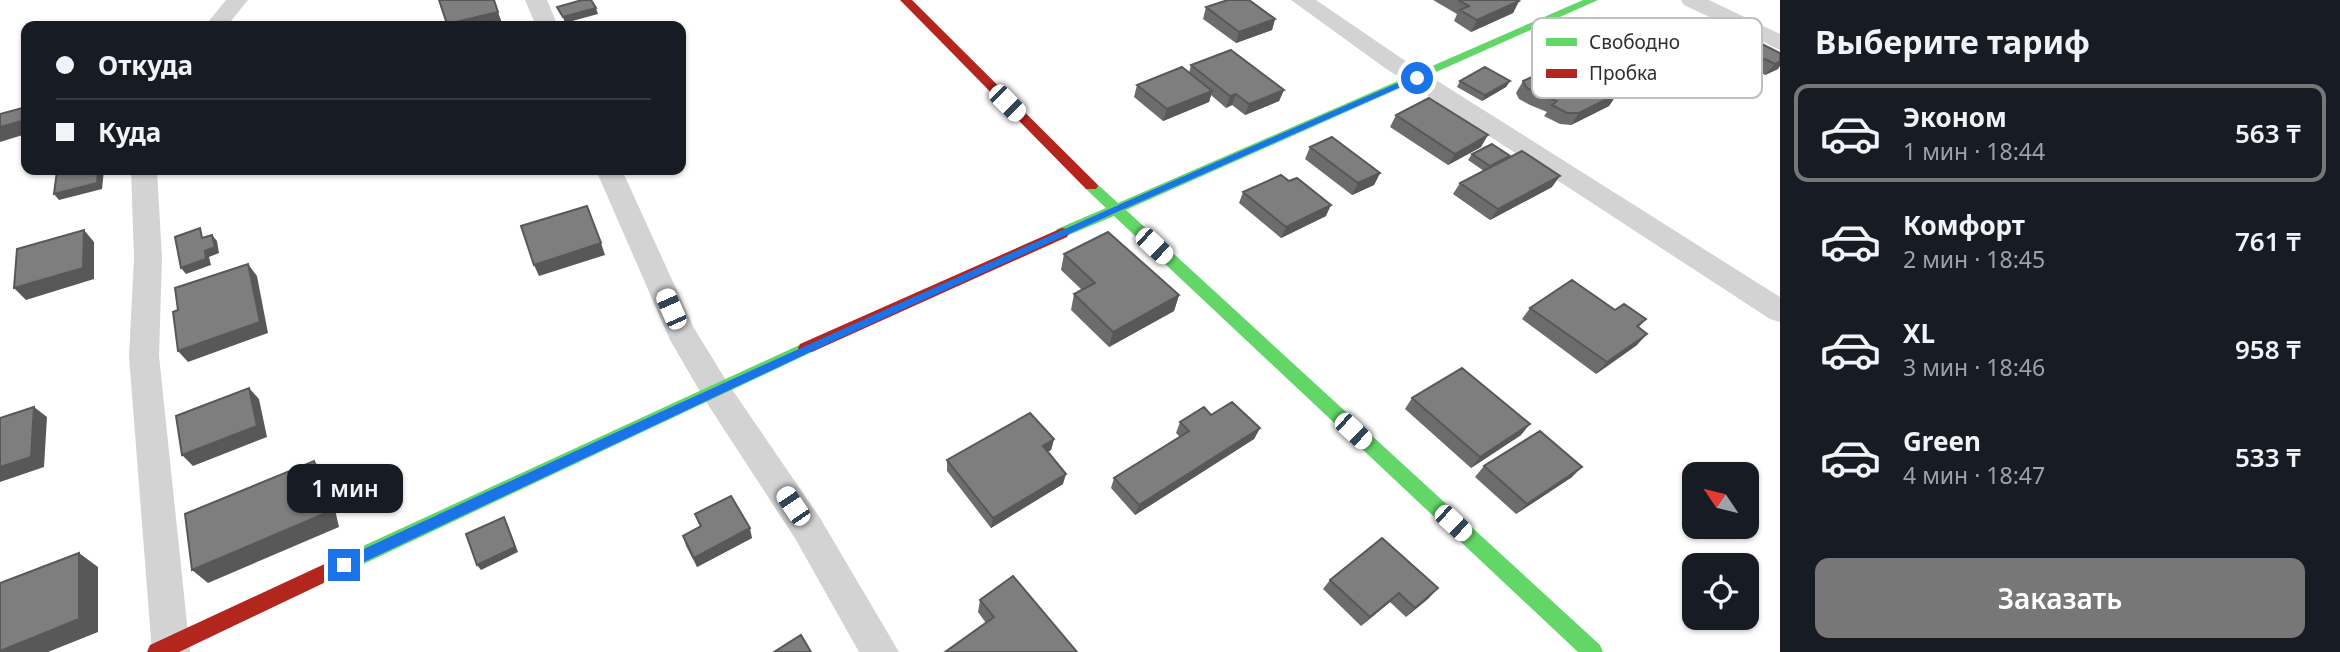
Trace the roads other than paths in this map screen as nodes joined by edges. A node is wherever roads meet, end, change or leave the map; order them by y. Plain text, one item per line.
1 (237, 0) edge
2 (536, 0) edge
3 (906, 0) edge
4 (1302, 0) edge
5 (1592, 0) edge
6 (1692, 0) edge
7 (1552, 18) edge
8 (1729, 18) edge
9 (220, 21) edge
10 (545, 21) edge
11 (1532, 27) edge
12 (1762, 34) edge
13 (1780, 43) edge
14 (1417, 78) junction
15 (144, 175) edge
16 (611, 175) edge
17 (1114, 209) junction
18 (1780, 312) edge
19 (716, 391) junction
20 (167, 650) edge
21 (880, 652) edge
22 (1593, 652) edge

1 - 9 street
2 - 10 street
3 - 17 street
4 - 14 street
5 - 7 street
6 - 8 street
11 - 14 street
12 - 13 street
14 - 17 street
14 - 18 street
15 - 20 street
16 - 19 street
17 - 19 street
17 - 22 street
19 - 20 street
19 - 21 street

